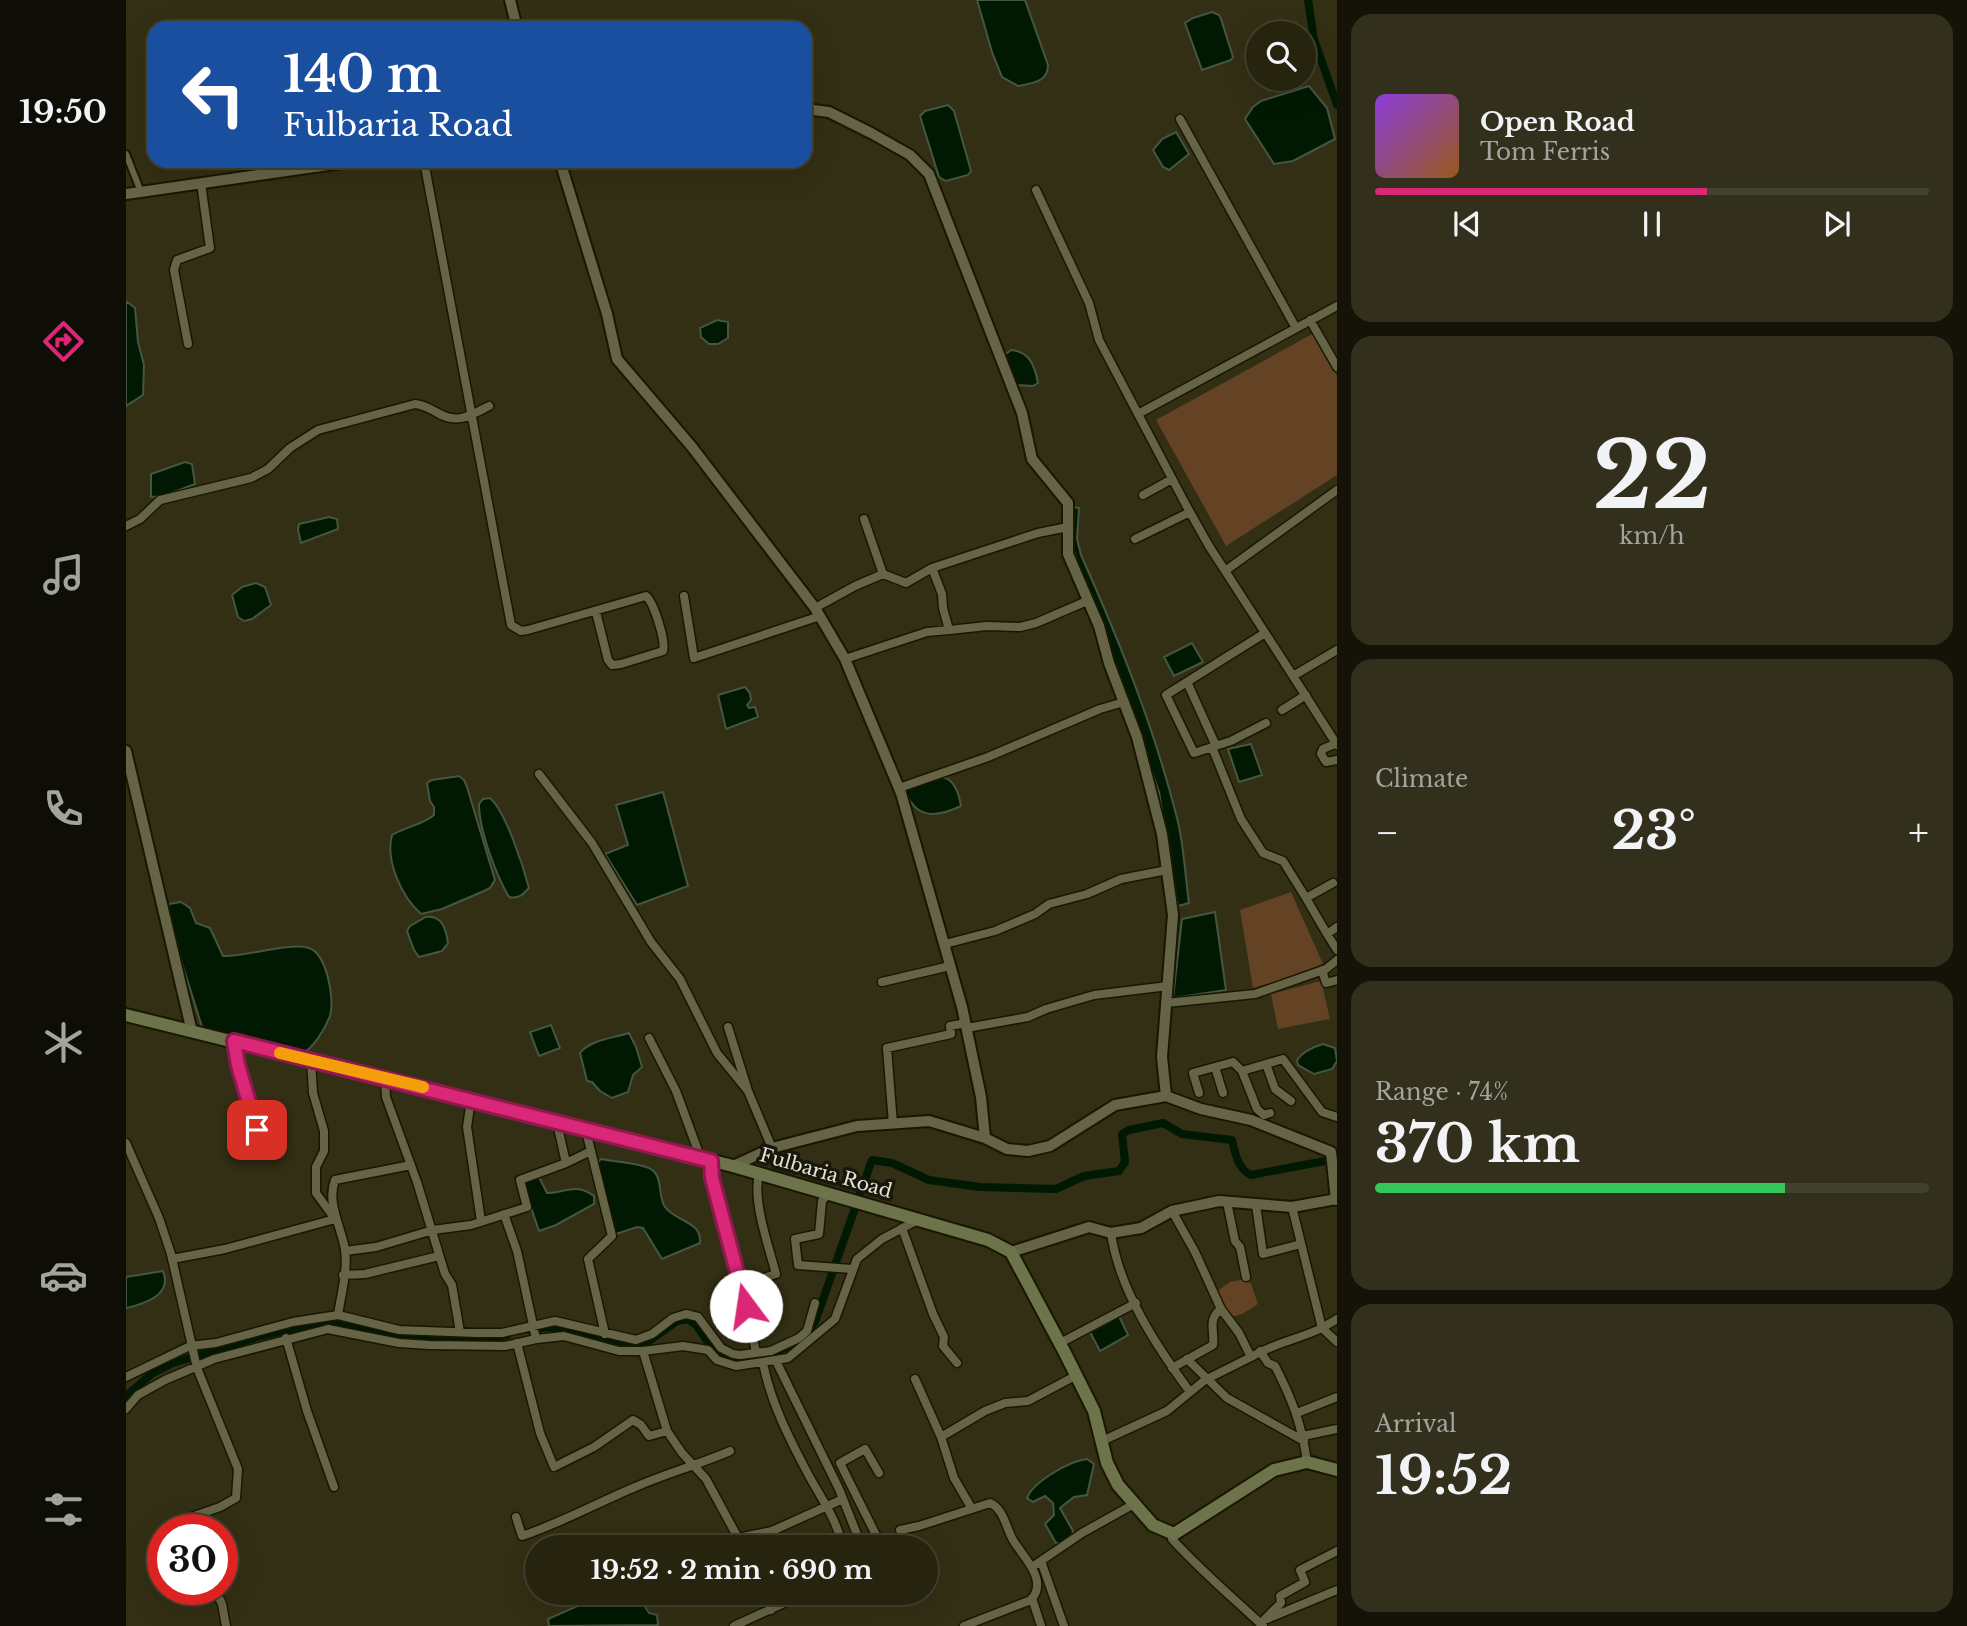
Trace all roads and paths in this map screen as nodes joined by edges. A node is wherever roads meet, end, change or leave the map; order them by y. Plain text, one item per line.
1 (510, 0) edge
2 (515, 21) edge
3 (812, 110) edge
4 (1180, 119) dead end
5 (126, 154) edge
6 (307, 168) edge
7 (425, 168) edge
8 (562, 168) edge
9 (201, 183) junction
10 (1036, 190) dead end
11 (141, 192) junction
12 (126, 194) edge
13 (1337, 306) edge
14 (1310, 320) junction
15 (1296, 328) junction
16 (188, 344) dead end
17 (1337, 367) edge
18 (489, 406) dead end
19 (471, 414) junction
20 (1138, 414) junction
21 (1172, 479) junction
22 (1337, 490) edge
23 (1143, 495) dead end
24 (1190, 512) junction
25 (864, 519) dead end
26 (126, 526) edge
27 (1068, 527) junction
28 (1135, 539) dead end
29 (932, 568) junction
30 (1225, 571) junction
31 (883, 574) junction
32 (684, 596) dead end
33 (1087, 601) junction
34 (596, 611) junction
35 (817, 612) junction
36 (949, 630) junction
37 (1265, 633) junction
38 (1337, 650) edge
39 (845, 659) junction
40 (1293, 676) junction
41 (1187, 682) junction
42 (1306, 695) junction
43 (1124, 702) junction
44 (1282, 710) dead end
45 (1266, 723) dead end
46 (1337, 744) edge
47 (1214, 746) junction
48 (126, 751) edge
49 (1337, 760) edge
50 (539, 774) dead end
51 (899, 788) junction
52 (1167, 870) junction
53 (1336, 885) edge
54 (1306, 898) junction
55 (1337, 927) edge
56 (1327, 933) junction
57 (945, 944) junction
58 (1337, 950) edge
59 (1337, 960) edge
60 (950, 966) junction
61 (1322, 970) junction
62 (1337, 980) edge
63 (882, 982) dead end
64 (1168, 986) junction
65 (1166, 1003) junction
66 (129, 1018) edge
67 (966, 1025) junction
68 (728, 1027) dead end
69 (191, 1032) junction
70 (649, 1038) dead end
71 (234, 1041) junction
72 (311, 1060) junction
73 (1266, 1064) junction
74 (1216, 1067) junction
75 (1242, 1071) junction
76 (386, 1078) junction
77 (748, 1091) junction
78 (1199, 1093) dead end
79 (1223, 1093) dead end
80 (1166, 1096) junction
81 (471, 1100) junction
82 (1291, 1101) dead end
83 (1270, 1112) dead end
84 (1337, 1117) edge
85 (557, 1123) junction
86 (893, 1124) junction
87 (257, 1130) dead end
88 (586, 1131) junction
89 (985, 1138) junction
90 (126, 1143) edge
91 (772, 1148) junction
92 (591, 1151) junction
93 (706, 1160) junction
94 (566, 1163) junction
95 (411, 1165) junction
96 (733, 1166) junction
97 (759, 1174) junction
98 (828, 1194) junction
99 (1337, 1200) edge
100 (1227, 1202) junction
101 (1256, 1205) junction
102 (1292, 1207) junction
103 (1172, 1211) junction
104 (504, 1214) junction
105 (335, 1219) junction
106 (918, 1220) junction
107 (481, 1221) junction
108 (902, 1228) junction
109 (433, 1230) junction
110 (1111, 1233) junction
111 (1301, 1244) junction
112 (345, 1251) junction
113 (1011, 1252) junction
114 (439, 1256) junction
115 (172, 1259) junction
116 (852, 1269) junction
117 (343, 1275) junction
118 (1246, 1277) dead end
119 (741, 1285) junction
120 (815, 1303) dead end
121 (1136, 1303) junction
122 (1221, 1309) junction
123 (338, 1315) junction
124 (1337, 1319) edge
125 (533, 1324) junction
126 (1322, 1328) junction
127 (460, 1332) junction
128 (606, 1334) junction
129 (286, 1338) junction
130 (536, 1339) junction
131 (1337, 1342) edge
132 (517, 1343) junction
133 (1060, 1343) junction
134 (190, 1346) junction
135 (643, 1351) junction
136 (1260, 1351) junction
137 (756, 1352) junction
138 (1251, 1357) junction
139 (1187, 1359) junction
140 (776, 1361) junction
141 (763, 1363) junction
142 (957, 1363) dead end
143 (1172, 1367) junction
144 (197, 1368) junction
145 (1077, 1376) junction
146 (126, 1377) edge
147 (915, 1379) dead end
148 (1205, 1380) junction
149 (1190, 1392) junction
150 (1337, 1397) edge
151 (126, 1409) edge
152 (1297, 1413) junction
153 (1337, 1429) edge
154 (667, 1431) junction
155 (941, 1437) junction
156 (1304, 1438) junction
157 (1102, 1441) junction
158 (730, 1451) dead end
159 (1307, 1462) junction
160 (694, 1467) junction
161 (1337, 1470) edge
162 (879, 1473) dead end
163 (334, 1486) dead end
164 (843, 1499) junction
165 (1134, 1504) junction
166 (827, 1507) junction
167 (972, 1509) junction
168 (200, 1514) edge
169 (516, 1517) dead end
170 (1174, 1534) junction
171 (736, 1535) edge
172 (753, 1535) edge
173 (839, 1535) edge
174 (857, 1535) edge
175 (876, 1535) edge
176 (902, 1535) edge
177 (1337, 1551) edge
178 (1041, 1561) junction
179 (1032, 1567) junction
180 (1337, 1590) edge
181 (1032, 1598) junction
182 (222, 1605) edge
183 (768, 1605) edge
184 (781, 1605) edge
185 (771, 1610) junction
186 (1263, 1623) edge
187 (226, 1626) edge
188 (734, 1626) edge
189 (964, 1626) edge
190 (1041, 1626) edge
191 (1064, 1626) edge

1 - 2 street
3 - 27 street
4 - 15 street
5 - 11 street
6 - 9 street
7 - 19 street
8 - 35 street
9 - 11 street
9 - 16 street
10 - 20 street
11 - 12 street
13 - 14 street
14 - 15 street
14 - 17 street
15 - 20 street
18 - 19 street
19 - 26 street
19 - 34 street
20 - 21 street
21 - 23 street
21 - 24 street
22 - 30 street
24 - 28 street
24 - 30 street
25 - 31 street
27 - 29 street
27 - 33 street
29 - 31 street
29 - 36 street
30 - 37 street
31 - 35 street
32 - 35 street
33 - 36 street
33 - 43 street
34 - 34 street
35 - 39 street
36 - 39 street
37 - 40 street
37 - 41 street
38 - 40 street
39 - 51 street
40 - 42 street
41 - 47 street
41 - 47 street
42 - 44 street
42 - 46 street
43 - 51 street
43 - 52 street
45 - 47 street
46 - 49 street
47 - 54 street
48 - 69 street
50 - 77 street
51 - 57 street
52 - 57 street
52 - 64 street
53 - 54 street
54 - 56 street
55 - 56 street
56 - 58 street
57 - 60 street
59 - 61 street
60 - 63 street
60 - 67 street
61 - 62 street
61 - 65 street
64 - 65 street
64 - 67 street
65 - 80 street
66 - 69 main road, Fulbaria Road
67 - 86 street
67 - 89 street
68 - 77 street
69 - 71 main road, Fulbaria Road
70 - 93 street
71 - 72 main road, Fulbaria Road
71 - 87 street
72 - 76 main road, Fulbaria Road
72 - 105 street
73 - 75 street
73 - 82 street
73 - 84 street
74 - 75 street
74 - 78 street
74 - 79 street
75 - 83 street
76 - 81 main road, Fulbaria Road
76 - 95 street
77 - 91 street
80 - 89 street
80 - 99 street
81 - 85 main road, Fulbaria Road
81 - 107 street
85 - 88 main road, Fulbaria Road
85 - 94 street
86 - 89 street
86 - 91 street
88 - 92 street
88 - 93 main road, Fulbaria Road
90 - 115 street
91 - 96 street
92 - 94 street
92 - 128 street
93 - 96 main road, Fulbaria Road
93 - 119 street
94 - 104 street
95 - 105 street
95 - 109 street
96 - 97 main road, Fulbaria Road
97 - 98 main road, Fulbaria Road
97 - 119 street
98 - 106 main road, Fulbaria Road
98 - 116 street
99 - 102 street
100 - 101 street
100 - 103 street
100 - 118 street
101 - 102 street
101 - 111 street
102 - 111 street
103 - 110 street
103 - 122 street
104 - 107 street
104 - 125 street
105 - 112 street
105 - 115 street
106 - 108 street
106 - 113 main road, Fulbaria Road
107 - 109 street
108 - 116 street
108 - 142 street
109 - 112 street
109 - 114 street
110 - 113 street
110 - 121 street
111 - 126 street
112 - 117 street
113 - 133 main road
114 - 117 street
114 - 127 street
115 - 134 street
116 - 140 street
117 - 123 street
119 - 137 street
120 - 137 street
121 - 133 street
121 - 143 street
122 - 138 street
122 - 139 street
123 - 127 street
123 - 134 street
124 - 126 street
125 - 127 street
125 - 128 street
125 - 130 street
126 - 131 street
126 - 136 street
128 - 137 street
129 - 132 street
129 - 144 street
129 - 163 street
130 - 132 street
130 - 135 street
132 - 154 street
133 - 145 main road
134 - 144 street
134 - 146 street
135 - 141 street
135 - 154 street
136 - 138 street
136 - 152 street
138 - 148 street
139 - 143 street
139 - 148 street
140 - 141 street
140 - 164 street
141 - 166 street
143 - 149 street
144 - 151 street
144 - 168 street
145 - 155 street
145 - 157 main road
147 - 155 street
148 - 149 street
148 - 156 street
149 - 157 street
150 - 152 street
152 - 156 street
153 - 156 street
154 - 160 street
155 - 167 street
156 - 159 street
157 - 165 main road
158 - 160 street
159 - 161 main road
159 - 170 main road
160 - 169 street
160 - 171 street
162 - 175 street
164 - 166 street
164 - 174 street
165 - 170 main road
165 - 178 street
166 - 172 street
166 - 173 street
167 - 176 street
167 - 179 street
170 - 186 street
177 - 186 street
178 - 179 street
178 - 191 street
179 - 181 street
180 - 186 street
181 - 189 street
181 - 190 street
182 - 187 street
183 - 185 street
184 - 185 street
185 - 188 street

